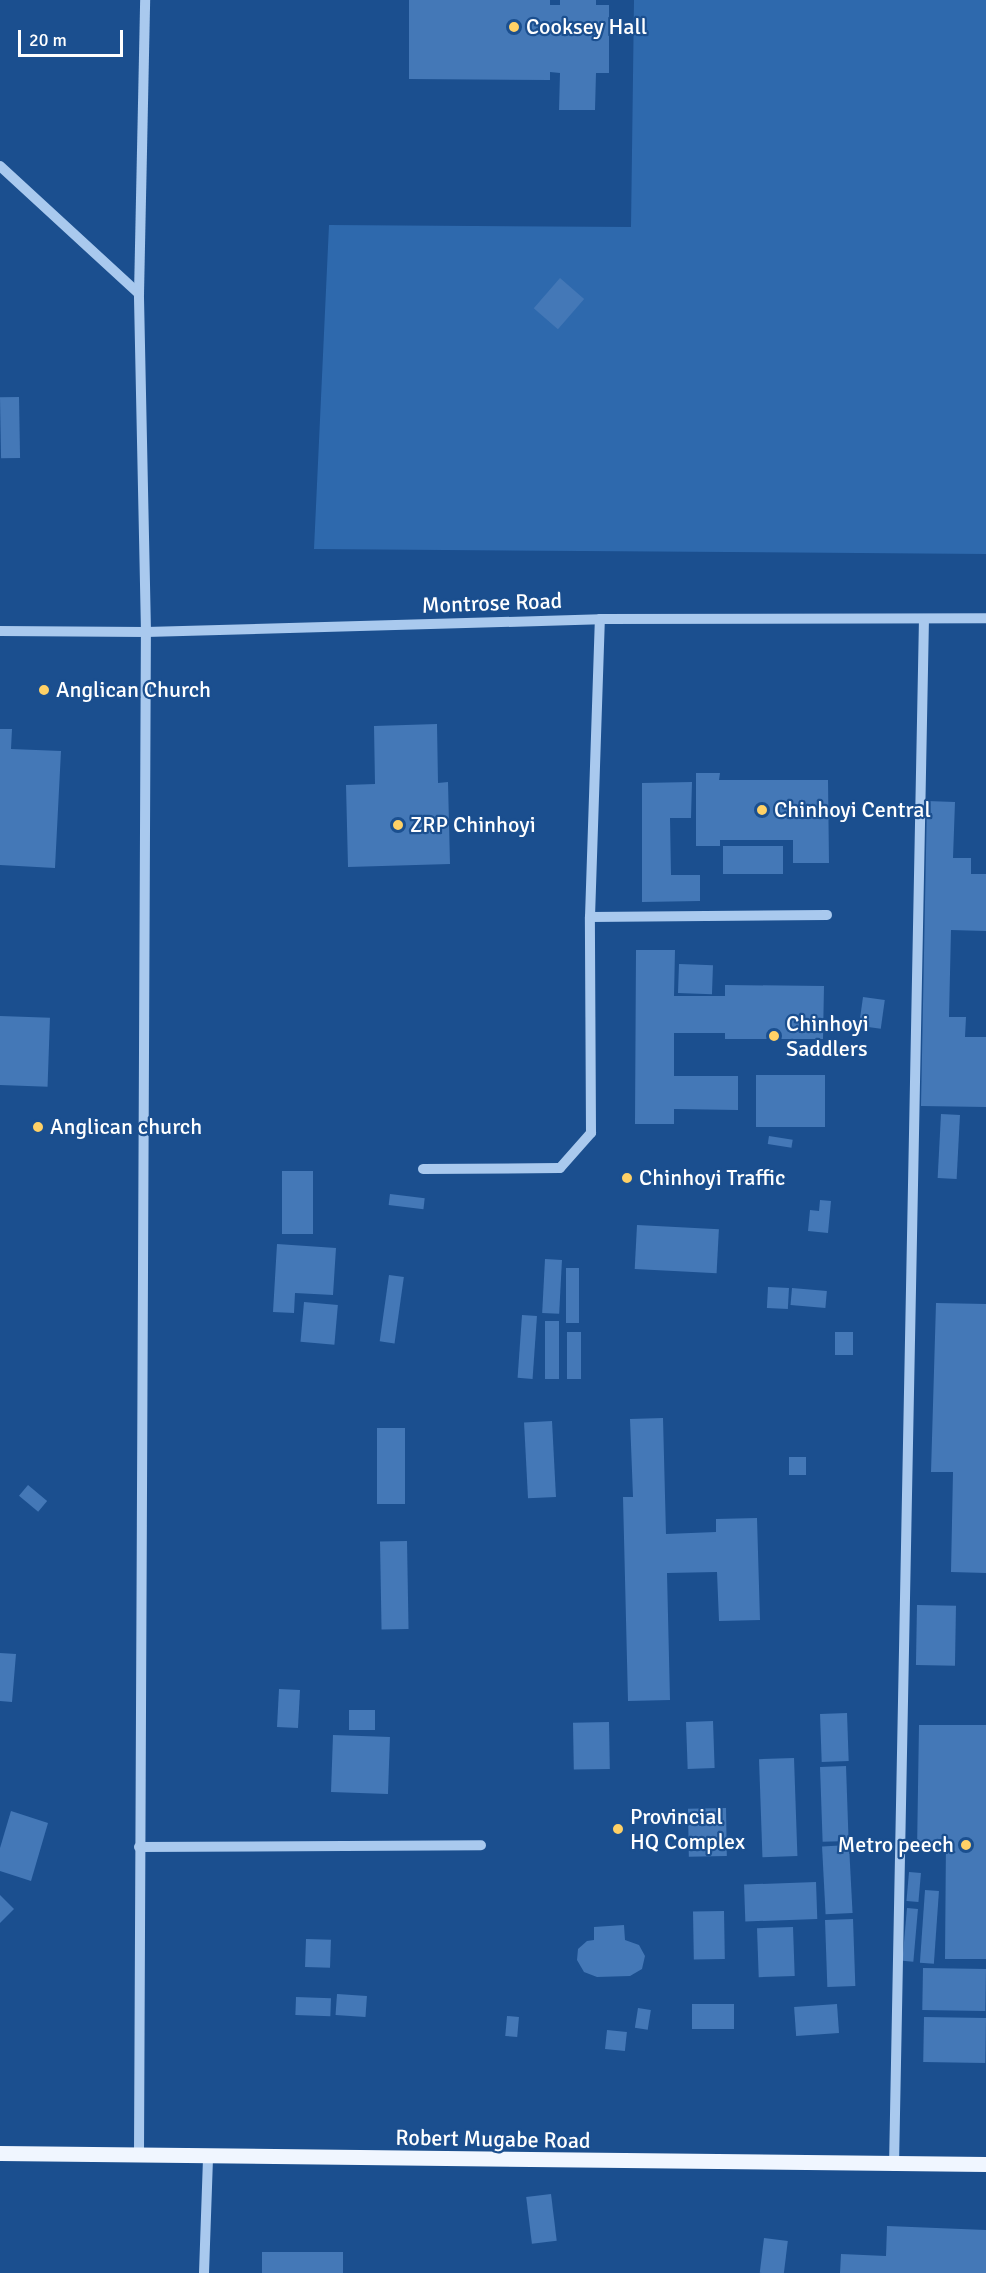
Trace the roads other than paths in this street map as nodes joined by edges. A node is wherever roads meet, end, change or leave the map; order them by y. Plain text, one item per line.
1 (145, 0) edge
2 (0, 166) edge
3 (139, 294) junction
4 (986, 618) edge
5 (600, 619) junction
6 (924, 619) junction
7 (0, 631) edge
8 (146, 632) junction
9 (827, 915) dead end
10 (590, 917) junction
11 (423, 1169) dead end
12 (481, 1845) dead end
13 (139, 1847) junction
14 (0, 2153) edge
15 (139, 2154) junction
16 (207, 2158) junction
17 (986, 2164) edge
18 (894, 2166) junction
19 (204, 2273) edge

1 - 3 street
2 - 3 street
3 - 8 street
4 - 6 street, Montrose Road
5 - 6 street, Montrose Road
5 - 8 street, Montrose Road
5 - 10 street
6 - 18 street
7 - 8 street, Montrose Road
8 - 13 street
9 - 10 street
10 - 11 street
12 - 13 street
13 - 15 street
14 - 15 main road, Robert Mugabe Road
15 - 16 main road, Robert Mugabe Road
16 - 18 main road, Robert Mugabe Road
16 - 19 street
17 - 18 main road, Robert Mugabe Road

